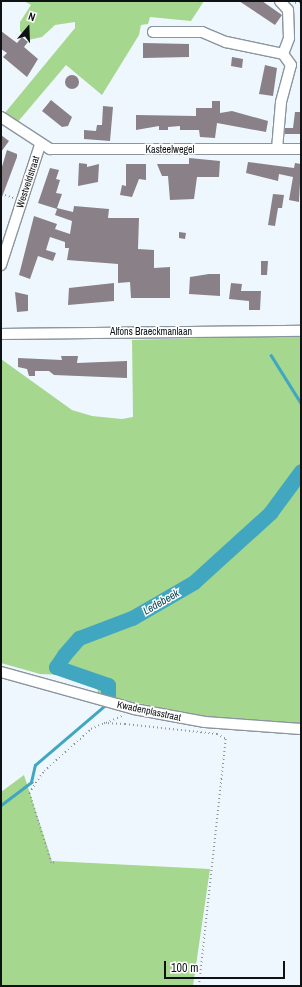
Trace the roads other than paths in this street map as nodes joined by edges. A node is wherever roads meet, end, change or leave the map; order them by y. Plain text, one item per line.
1 (280, 1) edge
2 (153, 32) dead end
3 (283, 54) junction
4 (1, 116) edge
5 (40, 145) junction
6 (278, 149) junction
7 (301, 149) edge
8 (1, 265) edge
9 (301, 331) edge
10 (1, 334) edge
11 (1, 672) edge
12 (301, 729) edge

1 - 3 street
2 - 3 street
3 - 6 street
4 - 5 street, Westveldstraat
5 - 6 street, Kasteelwegel
5 - 8 street, Westveldstraat
6 - 7 street, Kasteelwegel
9 - 10 street, Alfons Braeckmanlaan
11 - 12 street, Kwadenplasstraat

